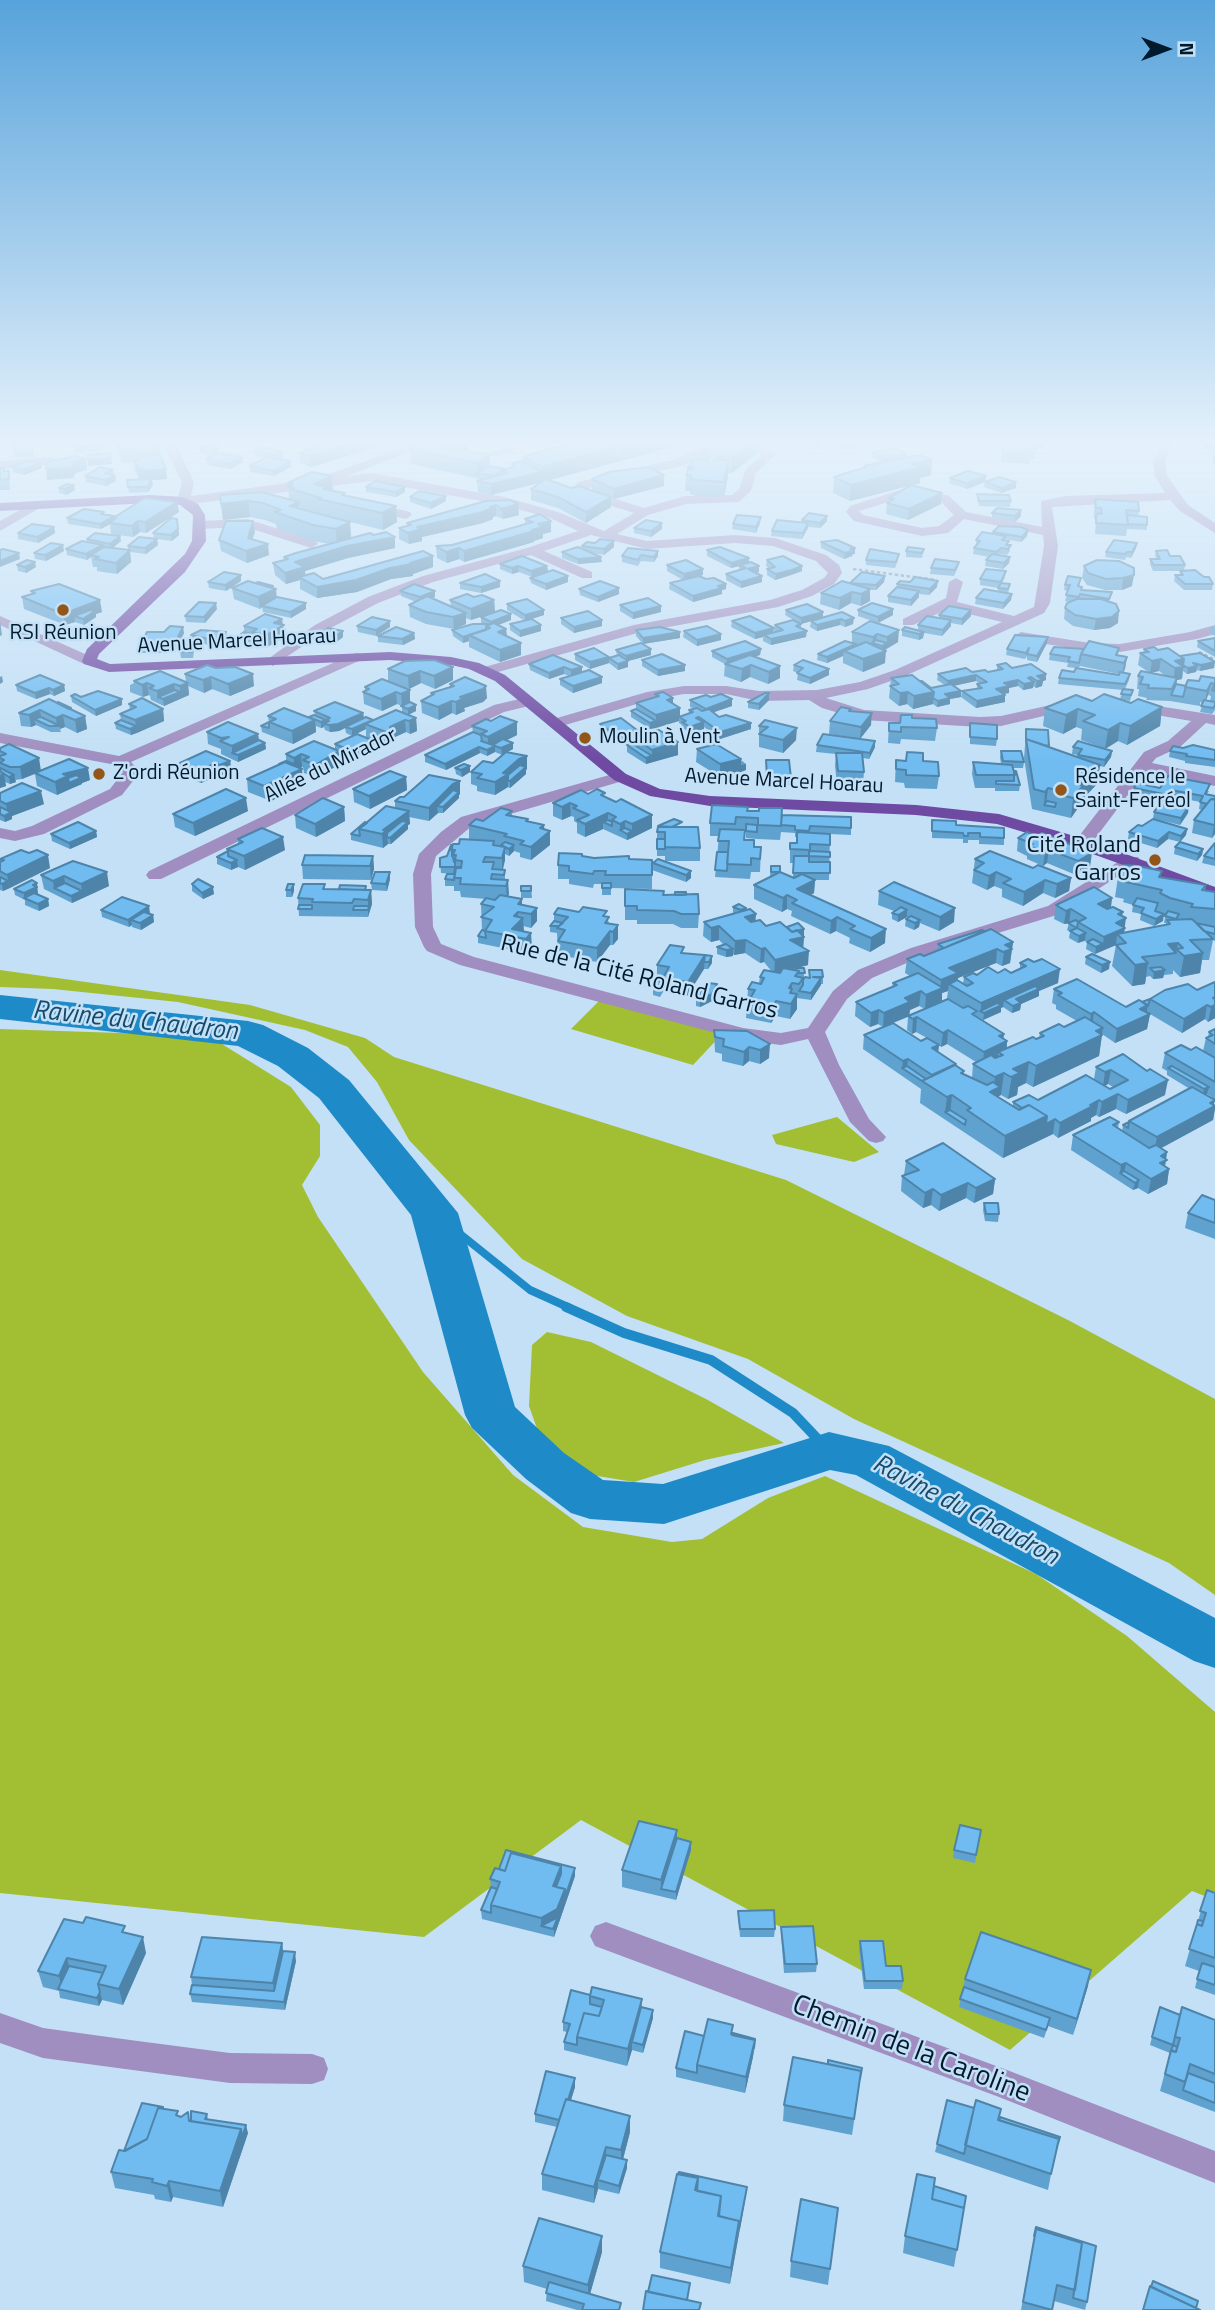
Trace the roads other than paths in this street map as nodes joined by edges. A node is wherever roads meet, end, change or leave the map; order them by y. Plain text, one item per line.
1 (195, 547) edge
2 (544, 547) edge
3 (789, 547) edge
4 (1051, 547) edge
5 (532, 551) junction
6 (587, 575) dead end
7 (957, 583) road end
8 (947, 604) junction
9 (0, 620) edge
10 (1017, 621) junction
11 (908, 622) dead end
12 (1215, 629) edge
13 (991, 631) junction
14 (356, 657) junction
15 (89, 660) junction
16 (273, 662) junction
17 (486, 671) junction
18 (812, 695) junction
19 (528, 702) junction
20 (1084, 705) edge
21 (1120, 706) edge
22 (1208, 719) edge
23 (555, 723) junction
24 (0, 738) edge
25 (121, 761) junction
26 (1141, 766) junction
27 (620, 777) junction
28 (1215, 780) edge
29 (0, 833) edge
30 (1082, 844) junction
31 (1132, 861) junction
32 (155, 875) dead end
33 (1215, 892) edge
34 (815, 1032) junction
35 (876, 1137) dead end
36 (606, 1936) dead end
37 (0, 2028) edge
38 (312, 2069) dead end
39 (1215, 2167) edge

1 - 15 main road, Avenue Marcel Hoarau
2 - 5 street
3 - 17 street
4 - 10 street
5 - 6 street
5 - 16 street
7 - 8 street
8 - 10 street
8 - 11 street
9 - 15 street
10 - 13 street
12 - 13 street
13 - 18 street
14 - 16 main road, Avenue Marcel Hoarau
14 - 17 main road, Avenue Marcel Hoarau
14 - 25 street
15 - 16 main road, Avenue Marcel Hoarau
17 - 19 main road, Avenue Marcel Hoarau
18 - 20 street
18 - 23 street
19 - 23 main road, Avenue Marcel Hoarau
19 - 32 street, Allée du Mirador
21 - 22 street
22 - 26 street
23 - 27 main road, Avenue Marcel Hoarau
24 - 25 street
25 - 29 street
26 - 28 street
26 - 30 street
27 - 30 main road, Avenue Marcel Hoarau
27 - 34 street, Rue de la Cité Roland Garros
30 - 31 main road, Avenue Marcel Hoarau
31 - 33 main road, Avenue Marcel Hoarau
31 - 34 street
34 - 35 street
36 - 39 street, Chemin de la Caroline
37 - 38 street

